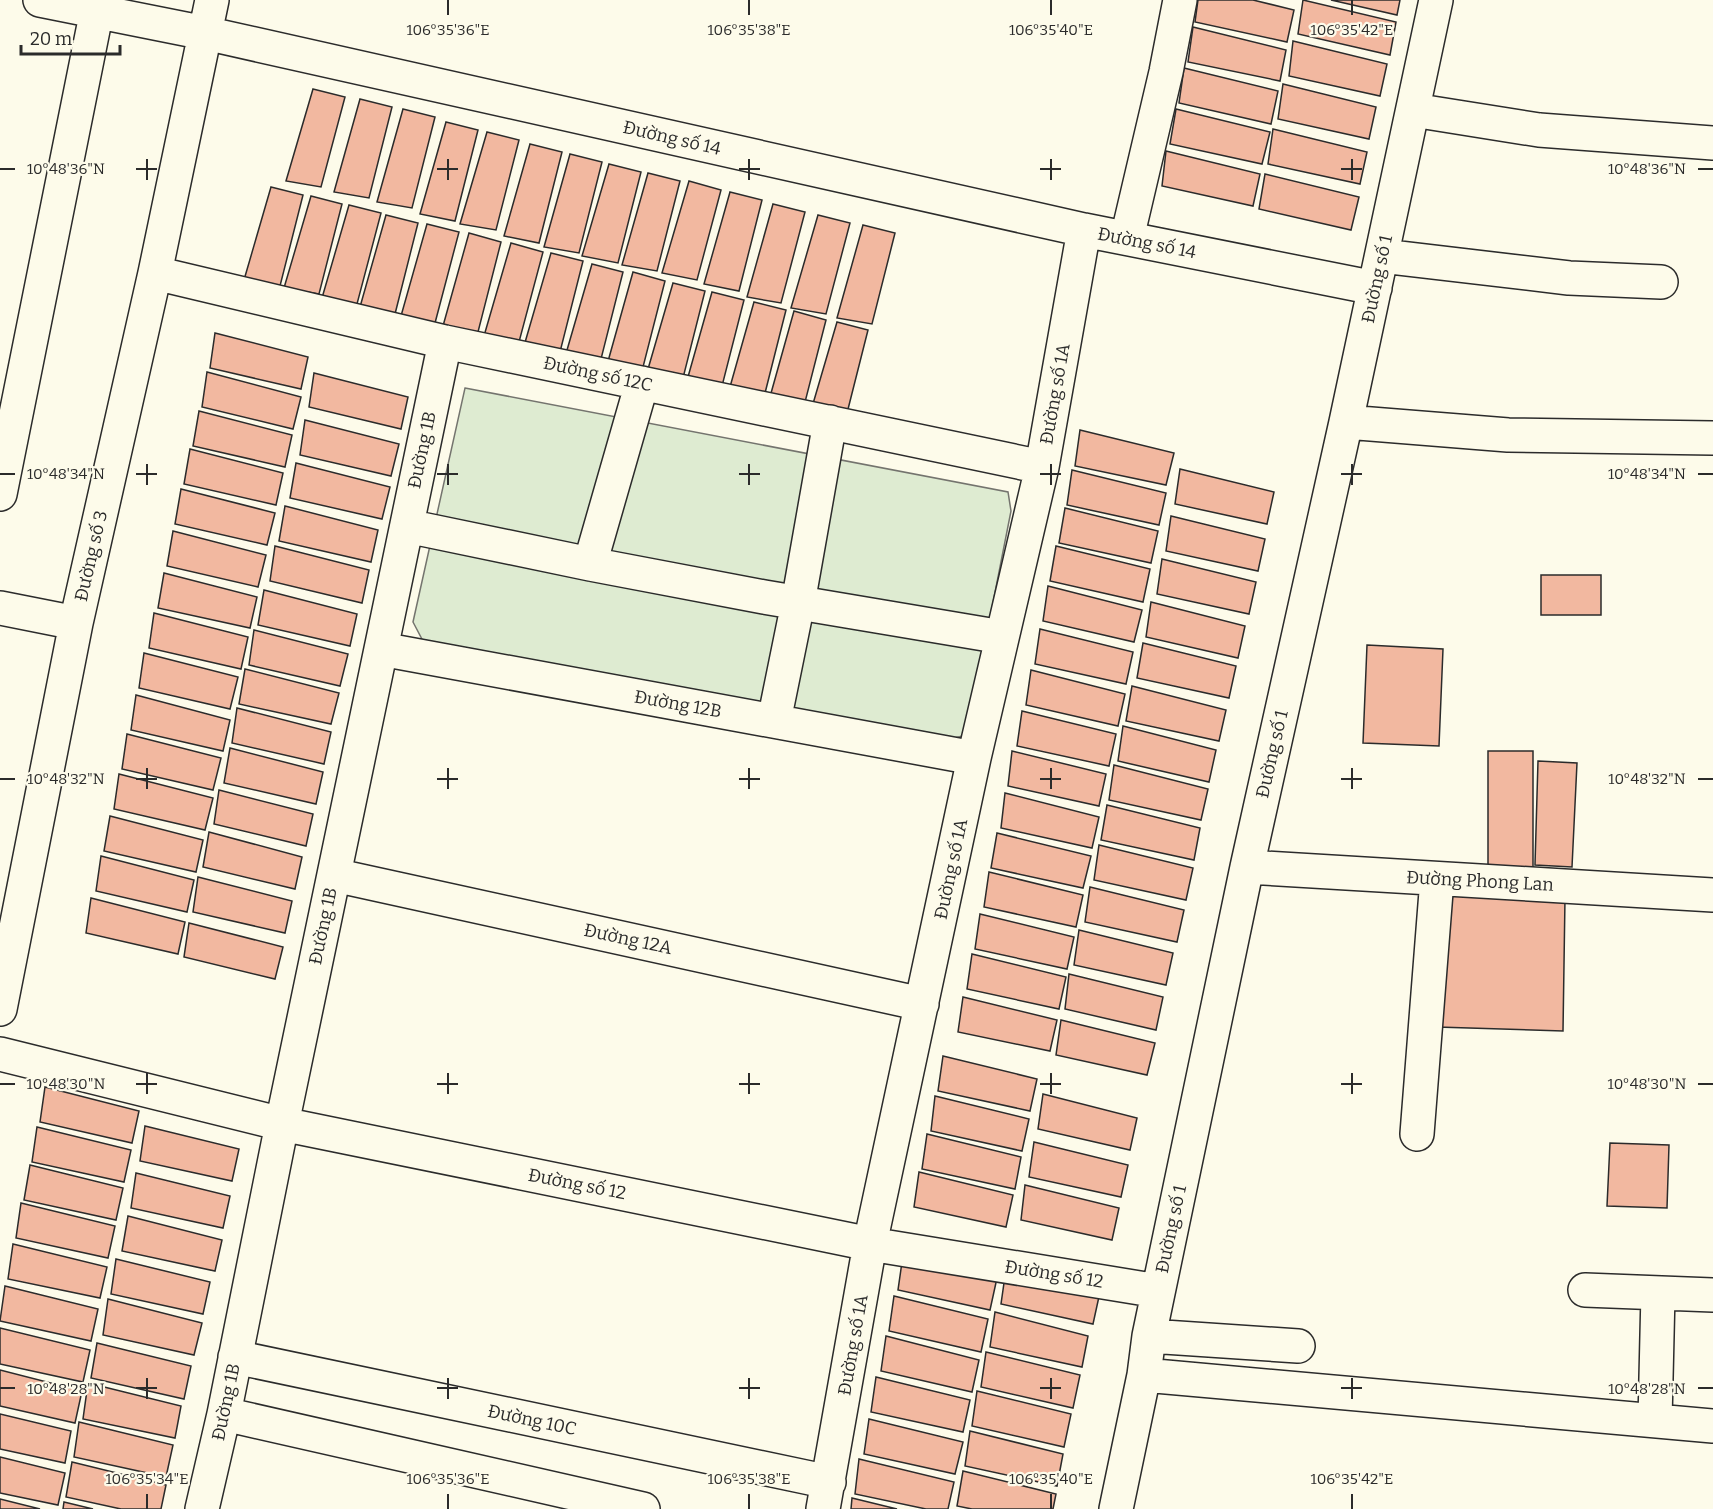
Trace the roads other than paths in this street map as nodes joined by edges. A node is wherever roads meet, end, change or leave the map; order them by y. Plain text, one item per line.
1 (40, 0) edge
2 (212, 0) edge
3 (1180, 0) edge
4 (1436, 0) edge
5 (98, 6) edge
6 (205, 33) junction
7 (1413, 110) junction
8 (1713, 143) edge
9 (1084, 230) junction
10 (1127, 238) junction
11 (1382, 256) junction
12 (155, 273) junction
13 (1661, 282) dead end
14 (1375, 288) junction
15 (444, 342) junction
16 (642, 383) junction
17 (830, 422) junction
18 (1346, 422) junction
19 (1713, 438) edge
20 (1042, 467) junction
21 (0, 494) edge
22 (406, 526) junction
23 (590, 564) junction
24 (798, 603) junction
25 (0, 608) edge
26 (76, 623) junction
27 (1002, 637) junction
28 (381, 649) junction
29 (774, 721) junction
30 (974, 758) junction
31 (1247, 867) junction
32 (334, 875) junction
33 (1437, 879) junction
34 (1713, 895) edge
35 (922, 1004) junction
36 (0, 1009) edge
37 (0, 1054) edge
38 (282, 1124) junction
39 (1417, 1134) dead end
40 (870, 1244) junction
41 (1585, 1290) dead end
42 (1158, 1291) junction
43 (1658, 1293) junction
44 (1713, 1295) edge
45 (1149, 1336) junction
46 (1298, 1346) dead end
47 (235, 1357) junction
48 (1144, 1375) junction
49 (224, 1414) junction
50 (1655, 1420) junction
51 (1713, 1426) edge
52 (826, 1496) edge
53 (202, 1509) edge
54 (643, 1509) edge
55 (1116, 1509) edge

1 - 5 street, Đường số 14
2 - 6 street, Đường số 3
3 - 10 street
4 - 7 street, Đường số 1
5 - 6 street, Đường số 14
5 - 21 street
6 - 9 street, Đường số 14
6 - 12 street, Đường số 3
7 - 8 street
7 - 11 street, Đường số 1
9 - 10 street, Đường số 14
9 - 20 street, Đường số 1A
10 - 14 street, Đường số 14
11 - 13 street
11 - 14 street, Đường số 1
12 - 15 street, Đường số 12C
12 - 26 street, Đường số 3
14 - 18 street, Đường số 1
15 - 16 street, Đường số 12C
15 - 22 street, Đường 1B
16 - 17 street, Đường số 12C
16 - 23 street
17 - 20 street, Đường số 12C
17 - 24 street
18 - 19 street
18 - 31 street, Đường số 1
20 - 27 street, Đường số 1A
22 - 23 street
22 - 28 street, Đường 1B
23 - 24 street
24 - 27 street
24 - 29 street
25 - 26 street
26 - 36 street, Đường số 3
27 - 30 street, Đường số 1A
28 - 29 street, Đường 12B
28 - 32 street, Đường 1B
29 - 30 street, Đường 12B
30 - 35 street, Đường số 1A
31 - 33 street, Đường Phong Lan
31 - 42 street, Đường số 1
32 - 35 street, Đường 12A
32 - 38 street, Đường 1B
33 - 34 street, Đường Phong Lan
33 - 39 street
35 - 40 street, Đường số 1A
37 - 38 street, Đường số 12
38 - 40 street, Đường số 12
38 - 47 street, Đường 1B
40 - 42 street, Đường số 12
40 - 52 street, Đường số 1A
41 - 43 street
42 - 45 street, Đường số 1
43 - 44 street
43 - 50 street
45 - 46 street
45 - 48 street, Đường số 1
47 - 49 street, Đường 1B
47 - 52 street, Đường 10C
48 - 50 street
48 - 55 street, Đường số 1
49 - 53 street, Đường 1B
49 - 54 street
50 - 51 street

